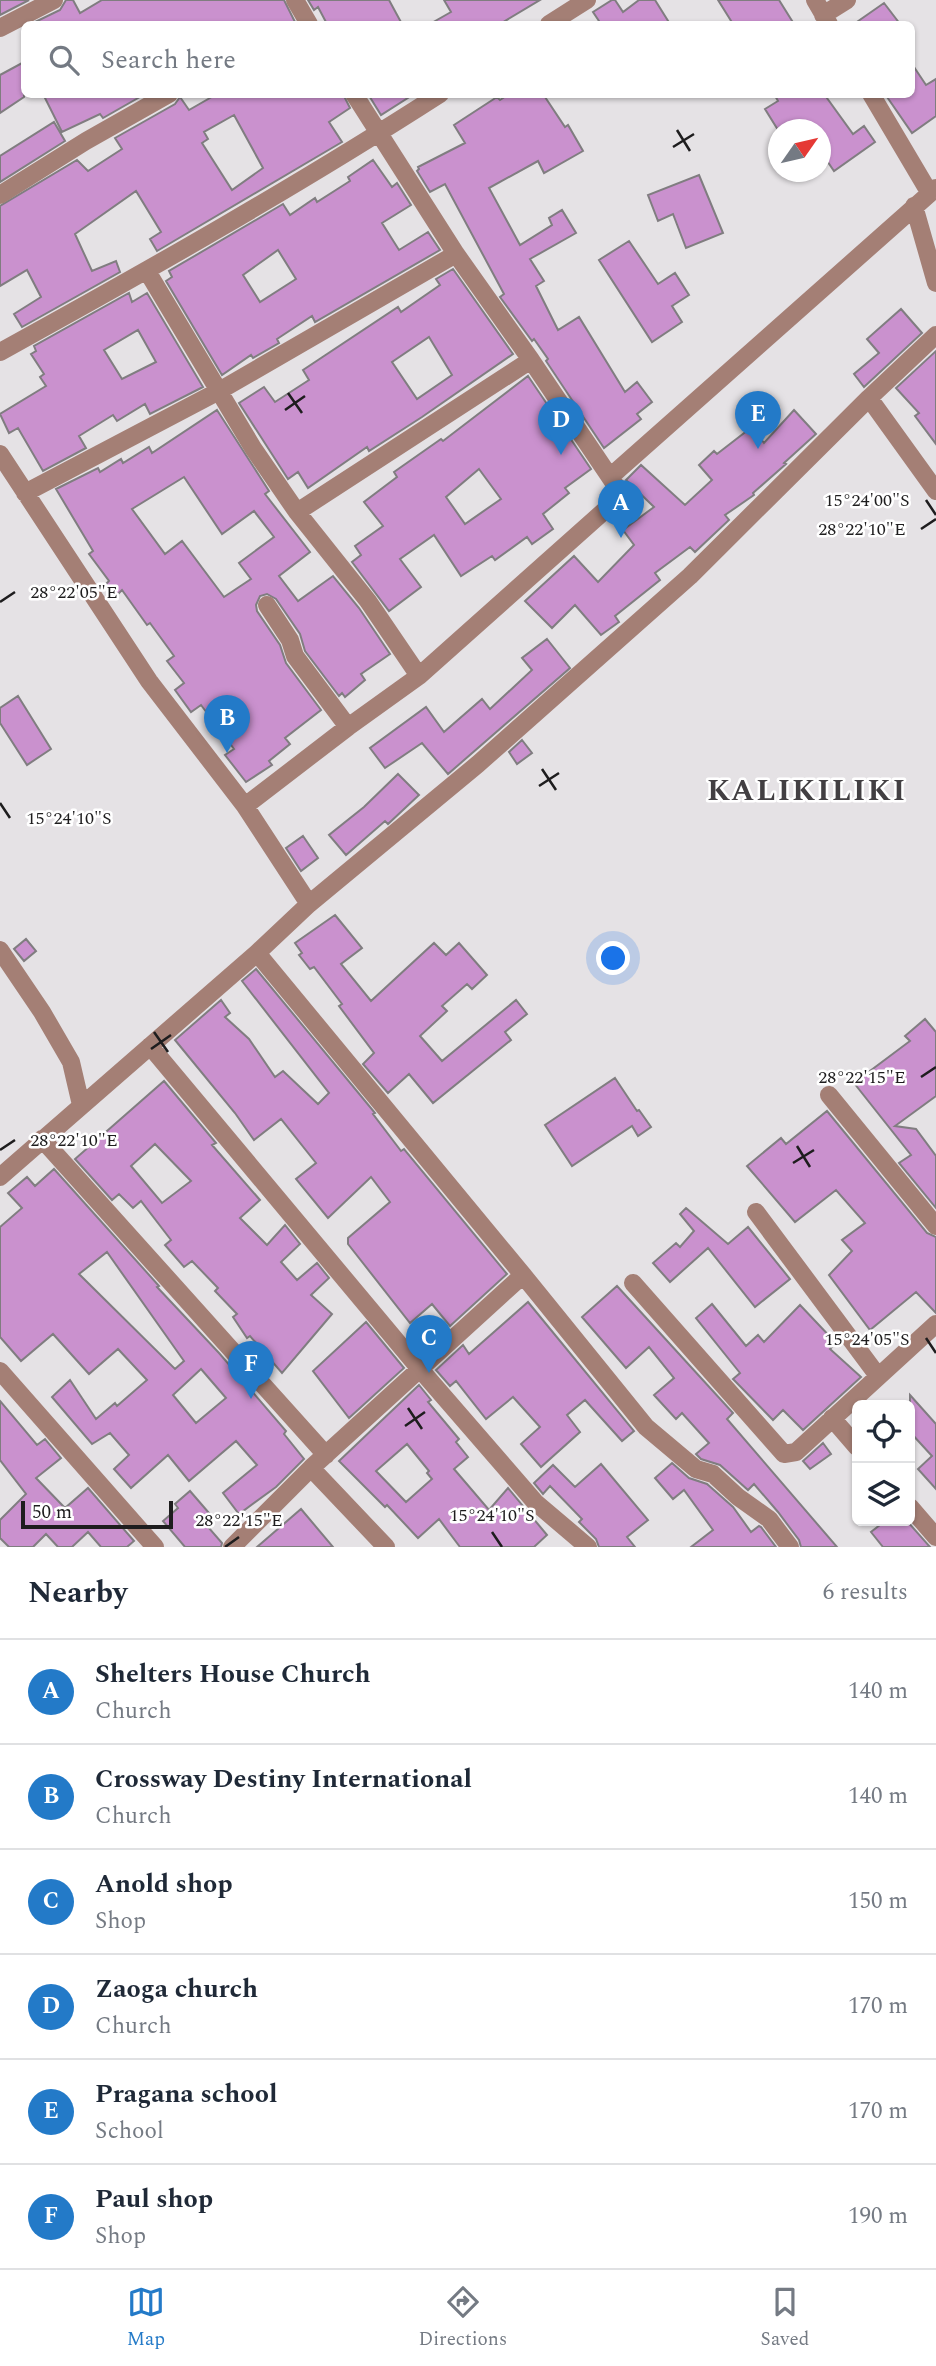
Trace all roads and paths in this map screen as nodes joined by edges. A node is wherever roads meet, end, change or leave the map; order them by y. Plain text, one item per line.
1 (54, 0) edge
2 (295, 0) edge
3 (587, 0) edge
4 (847, 0) edge
5 (823, 13) edge
6 (306, 21) edge
7 (554, 21) edge
8 (0, 28) edge
9 (162, 98) edge
10 (357, 98) edge
11 (434, 98) edge
12 (874, 98) edge
13 (379, 133) junction
14 (933, 190) edge
15 (0, 195) edge
16 (914, 206) junction
17 (456, 254) junction
18 (147, 271) junction
19 (936, 283) edge
20 (936, 335) edge
21 (0, 352) edge
22 (531, 360) junction
23 (219, 391) junction
24 (869, 398) junction
25 (0, 454) edge
26 (610, 477) junction
27 (934, 485) edge
28 (26, 493) junction
29 (297, 512) junction
30 (267, 605) dead end
31 (419, 676) junction
32 (348, 727) junction
33 (245, 807) junction
34 (309, 904) junction
35 (0, 950) edge
36 (257, 953) junction
37 (150, 1046) junction
38 (829, 1096) dead end
39 (81, 1105) junction
40 (42, 1139) junction
41 (0, 1177) edge
42 (756, 1213) dead end
43 (936, 1226) edge
44 (523, 1275) junction
45 (633, 1283) dead end
46 (936, 1324) edge
47 (419, 1368) junction
48 (0, 1371) edge
49 (878, 1376) junction
50 (832, 1418) junction
51 (852, 1441) edge
52 (326, 1455) junction
53 (311, 1468) junction
54 (915, 1513) edge
55 (936, 1537) edge
56 (155, 1547) edge
57 (232, 1547) edge
58 (386, 1547) edge
59 (588, 1547) edge
60 (790, 1547) edge

1 - 8 street
2 - 6 street
3 - 7 street
4 - 5 street
9 - 15 street
10 - 13 street
11 - 13 street
12 - 14 street
13 - 17 street
13 - 18 street
14 - 16 street
16 - 19 street
16 - 26 street
17 - 22 street
17 - 23 street
18 - 21 street
18 - 23 street
20 - 24 street
22 - 26 street
22 - 29 street
23 - 28 street
23 - 29 street
24 - 27 street
24 - 34 street
25 - 28 street
26 - 31 street
28 - 33 street
29 - 31 street
30 - 32 street
31 - 32 street
32 - 33 street
33 - 34 street
34 - 36 street
35 - 39 street
36 - 37 street
36 - 44 street
37 - 39 street
37 - 47 street
38 - 43 street
39 - 40 street
40 - 41 street
40 - 52 street
42 - 49 street
44 - 47 street
44 - 60 street
45 - 50 street
46 - 49 street
47 - 52 street
47 - 59 street
48 - 56 street
49 - 50 street
50 - 51 street
52 - 53 street
53 - 57 street
53 - 58 street
54 - 55 street

